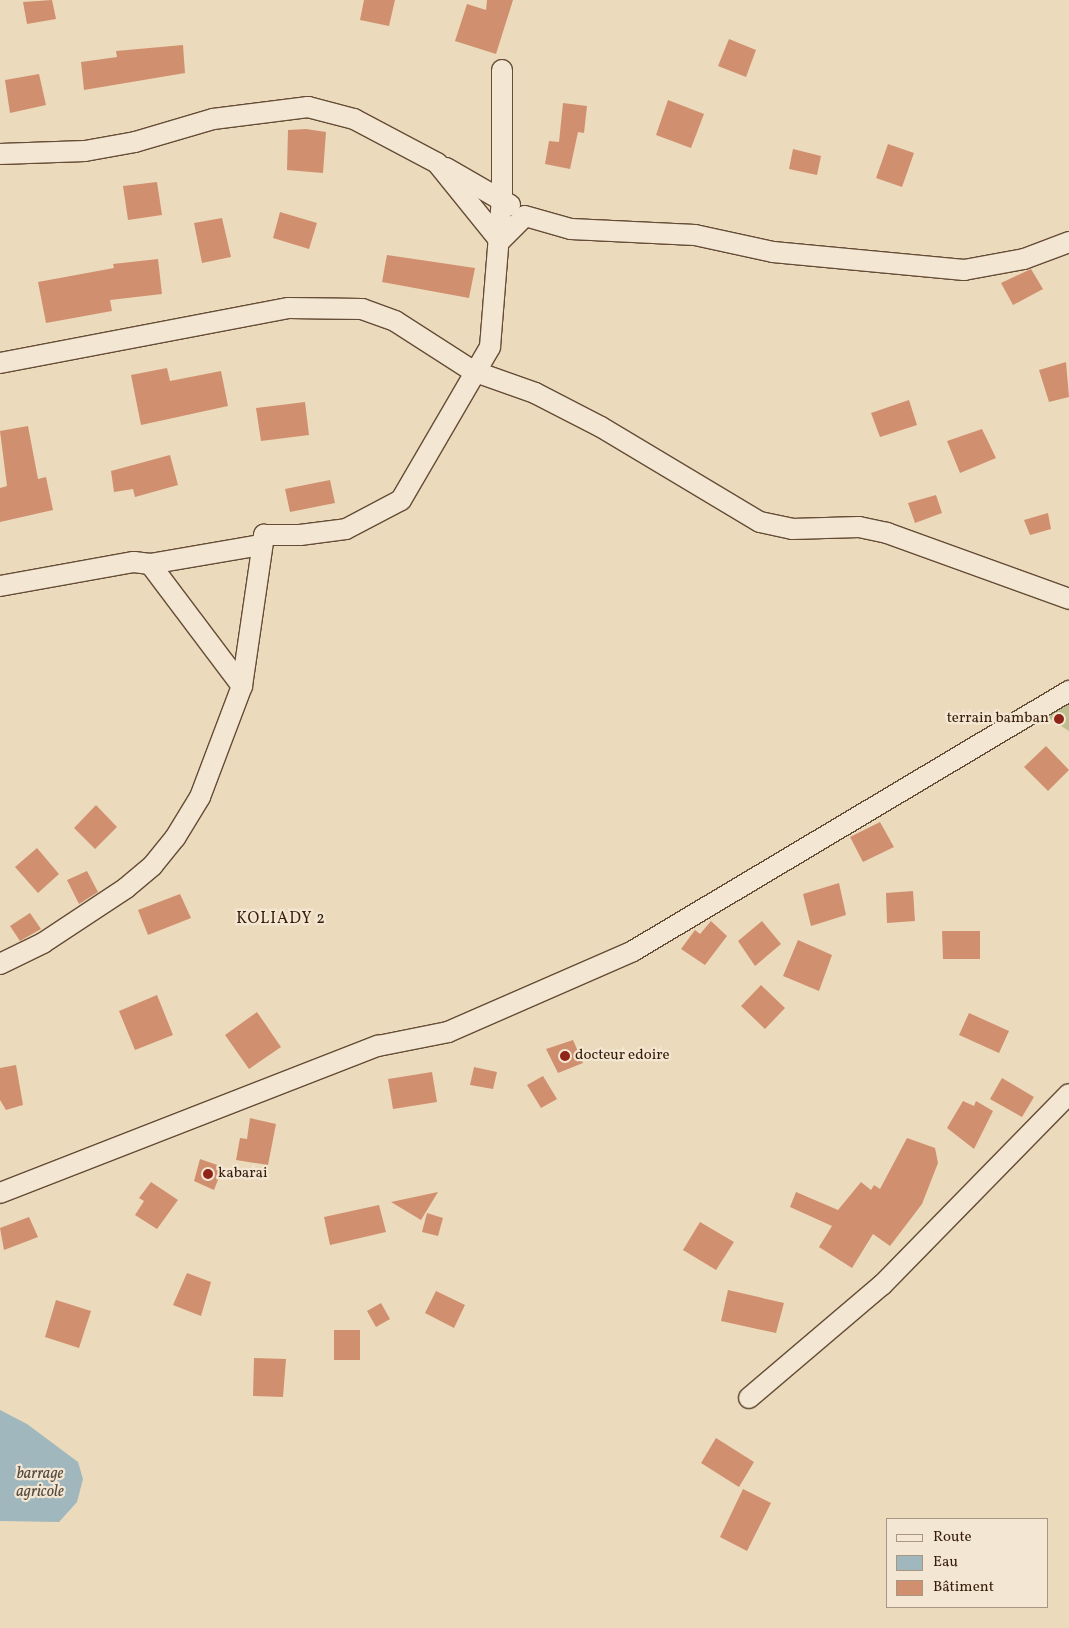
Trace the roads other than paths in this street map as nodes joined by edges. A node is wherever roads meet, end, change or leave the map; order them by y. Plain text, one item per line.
1 (502, 70) dead end
2 (0, 154) edge
3 (437, 163) junction
4 (502, 199) junction
5 (525, 216) junction
6 (500, 241) junction
7 (1069, 242) edge
8 (0, 363) edge
9 (473, 370) junction
10 (261, 545) junction
11 (150, 564) junction
12 (0, 586) edge
13 (1069, 598) edge
14 (242, 686) junction
15 (1069, 691) edge
16 (0, 964) edge
17 (1069, 1094) edge
18 (0, 1193) edge
19 (749, 1398) dead end

1 - 4 street
2 - 3 street
3 - 4 street
3 - 6 street
4 - 5 street
4 - 6 street
5 - 6 street
5 - 7 street
6 - 9 street
8 - 9 street
9 - 10 street
9 - 13 street
10 - 11 street
10 - 14 street
11 - 12 street
11 - 14 street
14 - 16 street
15 - 18 street
17 - 19 street

